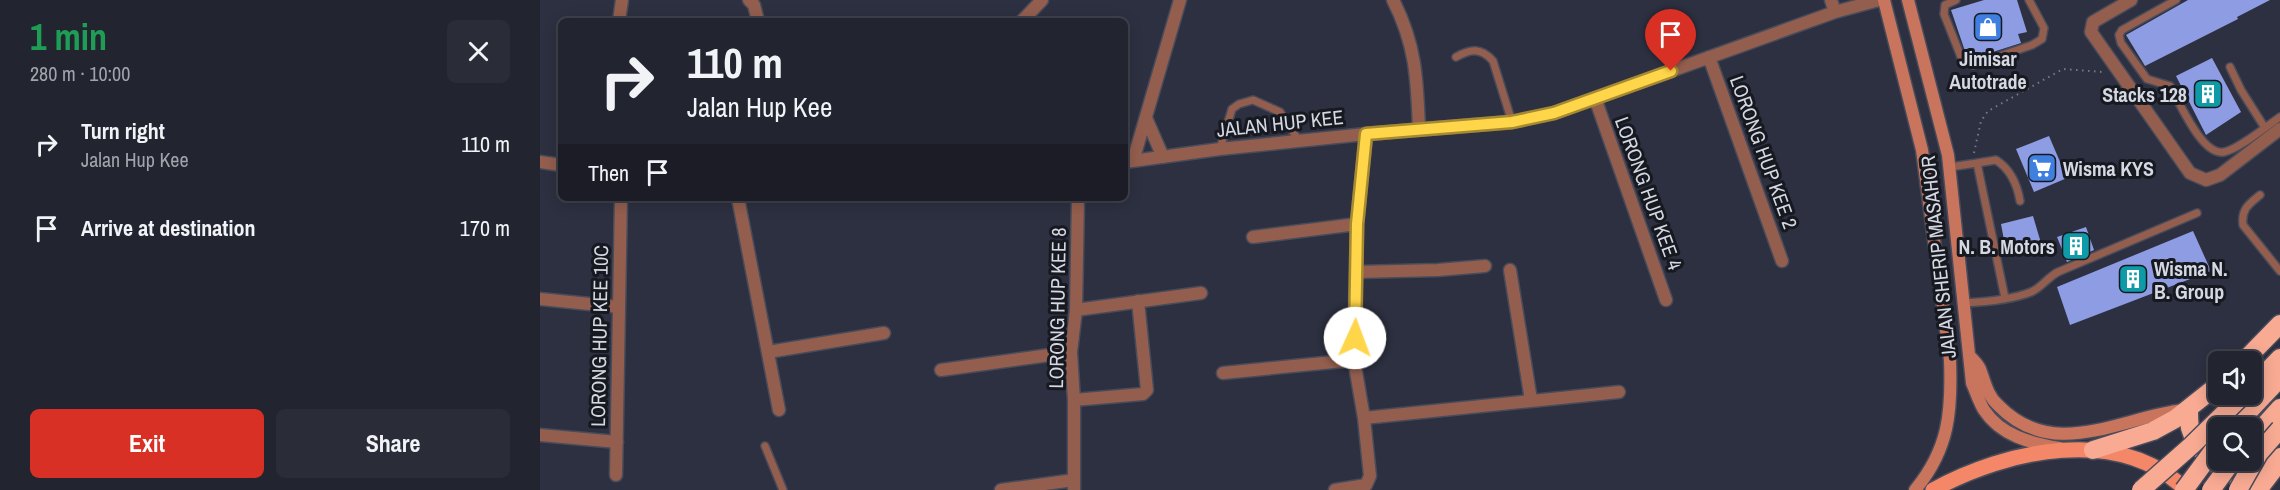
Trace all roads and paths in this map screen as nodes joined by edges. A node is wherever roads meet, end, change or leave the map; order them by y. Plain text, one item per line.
1 (622, 0) edge
2 (749, 0) edge
3 (1042, 0) edge
4 (1180, 0) edge
5 (1393, 0) edge
6 (1879, 0) edge
7 (1884, 0) edge
8 (1908, 0) edge
9 (1956, 0) edge
10 (2029, 0) edge
11 (2131, 0) edge
12 (2176, 0) edge
13 (1833, 6) edge
14 (619, 18) edge
15 (757, 18) edge
16 (1025, 18) edge
17 (1456, 57) dead end
18 (1709, 57) junction
19 (2230, 67) dead end
20 (2118, 68) junction
21 (1595, 99) junction
22 (2280, 117) edge
23 (1146, 118) junction
24 (1512, 122) junction
25 (2265, 128) junction
26 (1419, 129) junction
27 (2280, 129) edge
28 (1366, 134) junction
29 (1299, 141) junction
30 (1220, 149) junction
31 (1163, 157) junction
32 (1129, 161) edge
33 (540, 162) edge
34 (1974, 164) junction
35 (558, 165) edge
36 (1950, 167) junction
37 (2260, 195) dead end
38 (621, 201) edge
39 (739, 201) edge
40 (1078, 201) edge
41 (2020, 201) dead end
42 (2197, 213) dead end
43 (1357, 224) junction
44 (1252, 237) dead end
45 (1782, 261) dead end
46 (1485, 266) dead end
47 (1510, 270) dead end
48 (2280, 271) edge
49 (1357, 272) junction
50 (1201, 293) dead end
51 (2005, 298) junction
52 (540, 299) edge
53 (1666, 300) dead end
54 (1138, 301) junction
55 (1964, 303) junction
56 (619, 307) junction
57 (1076, 310) junction
58 (2280, 324) edge
59 (884, 333) dead end
60 (2254, 351) edge
61 (768, 352) junction
62 (1071, 352) junction
63 (1969, 355) junction
64 (2280, 358) edge
65 (1354, 360) junction
66 (941, 370) dead end
67 (1223, 373) dead end
68 (2262, 377) edge
69 (2280, 378) edge
70 (1619, 392) dead end
71 (2208, 394) edge
72 (1074, 400) junction
73 (1531, 400) junction
74 (2233, 405) edge
75 (2280, 408) edge
76 (779, 410) dead end
77 (2189, 410) junction
78 (2243, 417) edge
79 (1364, 418) junction
80 (2262, 428) edge
81 (2280, 429) edge
82 (540, 435) edge
83 (617, 442) junction
84 (765, 446) dead end
85 (2073, 450) junction
86 (2093, 450) junction
87 (2208, 458) edge
88 (2280, 459) edge
89 (2225, 471) edge
90 (616, 475) dead end
91 (1074, 485) edge
92 (783, 490) edge
93 (1001, 490) edge
94 (1335, 490) edge
95 (1915, 490) edge
96 (1933, 490) edge
97 (2141, 490) edge
98 (2185, 490) edge
99 (2211, 490) edge
100 (2238, 490) edge
101 (2258, 490) edge

1 - 14 street
2 - 15 street
3 - 16 street
4 - 23 street
5 - 26 street
6 - 13 street, JALAN HUP KEE
7 - 95 main road, JALAN SHERIP MASAHOR
8 - 36 main road, JALAN SHERIP MASAHOR
9 - 10 lane
11 - 20 street
12 - 25 lane
13 - 18 street, JALAN HUP KEE
17 - 24 lane
18 - 21 street, JALAN HUP KEE
18 - 45 street, LORONG HUP KEE 2
19 - 25 lane
20 - 27 street
20 - 34 path
21 - 24 street, JALAN HUP KEE
21 - 53 street, LORONG HUP KEE 4
22 - 25 lane
23 - 31 street
23 - 32 street
24 - 26 street, JALAN HUP KEE
26 - 28 street, JALAN HUP KEE
28 - 29 street, JALAN HUP KEE
28 - 43 street
29 - 30 street, JALAN HUP KEE
29 - 30 lane
30 - 31 street, JALAN HUP KEE
31 - 32 street, JALAN HUP KEE
33 - 35 street
34 - 36 lane
34 - 41 lane
34 - 51 lane
36 - 55 main road, JALAN SHERIP MASAHOR
37 - 48 lane
38 - 56 street, LORONG HUP KEE 10C
39 - 61 street
40 - 57 street, LORONG HUP KEE 8
42 - 51 lane
43 - 44 street
43 - 49 street
46 - 49 street
47 - 73 street
49 - 65 street
50 - 54 street
51 - 55 lane
52 - 56 street
54 - 57 street
54 - 72 street
55 - 63 main road, JALAN SHERIP MASAHOR
56 - 83 street, LORONG HUP KEE 10C
57 - 62 street, LORONG HUP KEE 8
58 - 60 highway
59 - 61 street
61 - 76 street
62 - 66 street
62 - 72 street, LORONG HUP KEE 8
63 - 77 main road
63 - 85 main road, JALAN SHERIP MASAHOR
64 - 68 highway
65 - 67 street
65 - 79 street
69 - 78 highway
70 - 73 street
71 - 77 highway
72 - 91 street, LORONG HUP KEE 8
73 - 79 street
74 - 97 highway, bridge
75 - 80 highway
77 - 86 highway
77 - 88 highway
79 - 94 street
81 - 100 highway, bridge
82 - 83 street
83 - 90 street, LORONG HUP KEE 10C
84 - 92 lane
85 - 86 main road
85 - 96 main road
86 - 98 main road
87 - 98 highway, bridge
88 - 101 highway
89 - 99 highway, bridge
91 - 93 street

